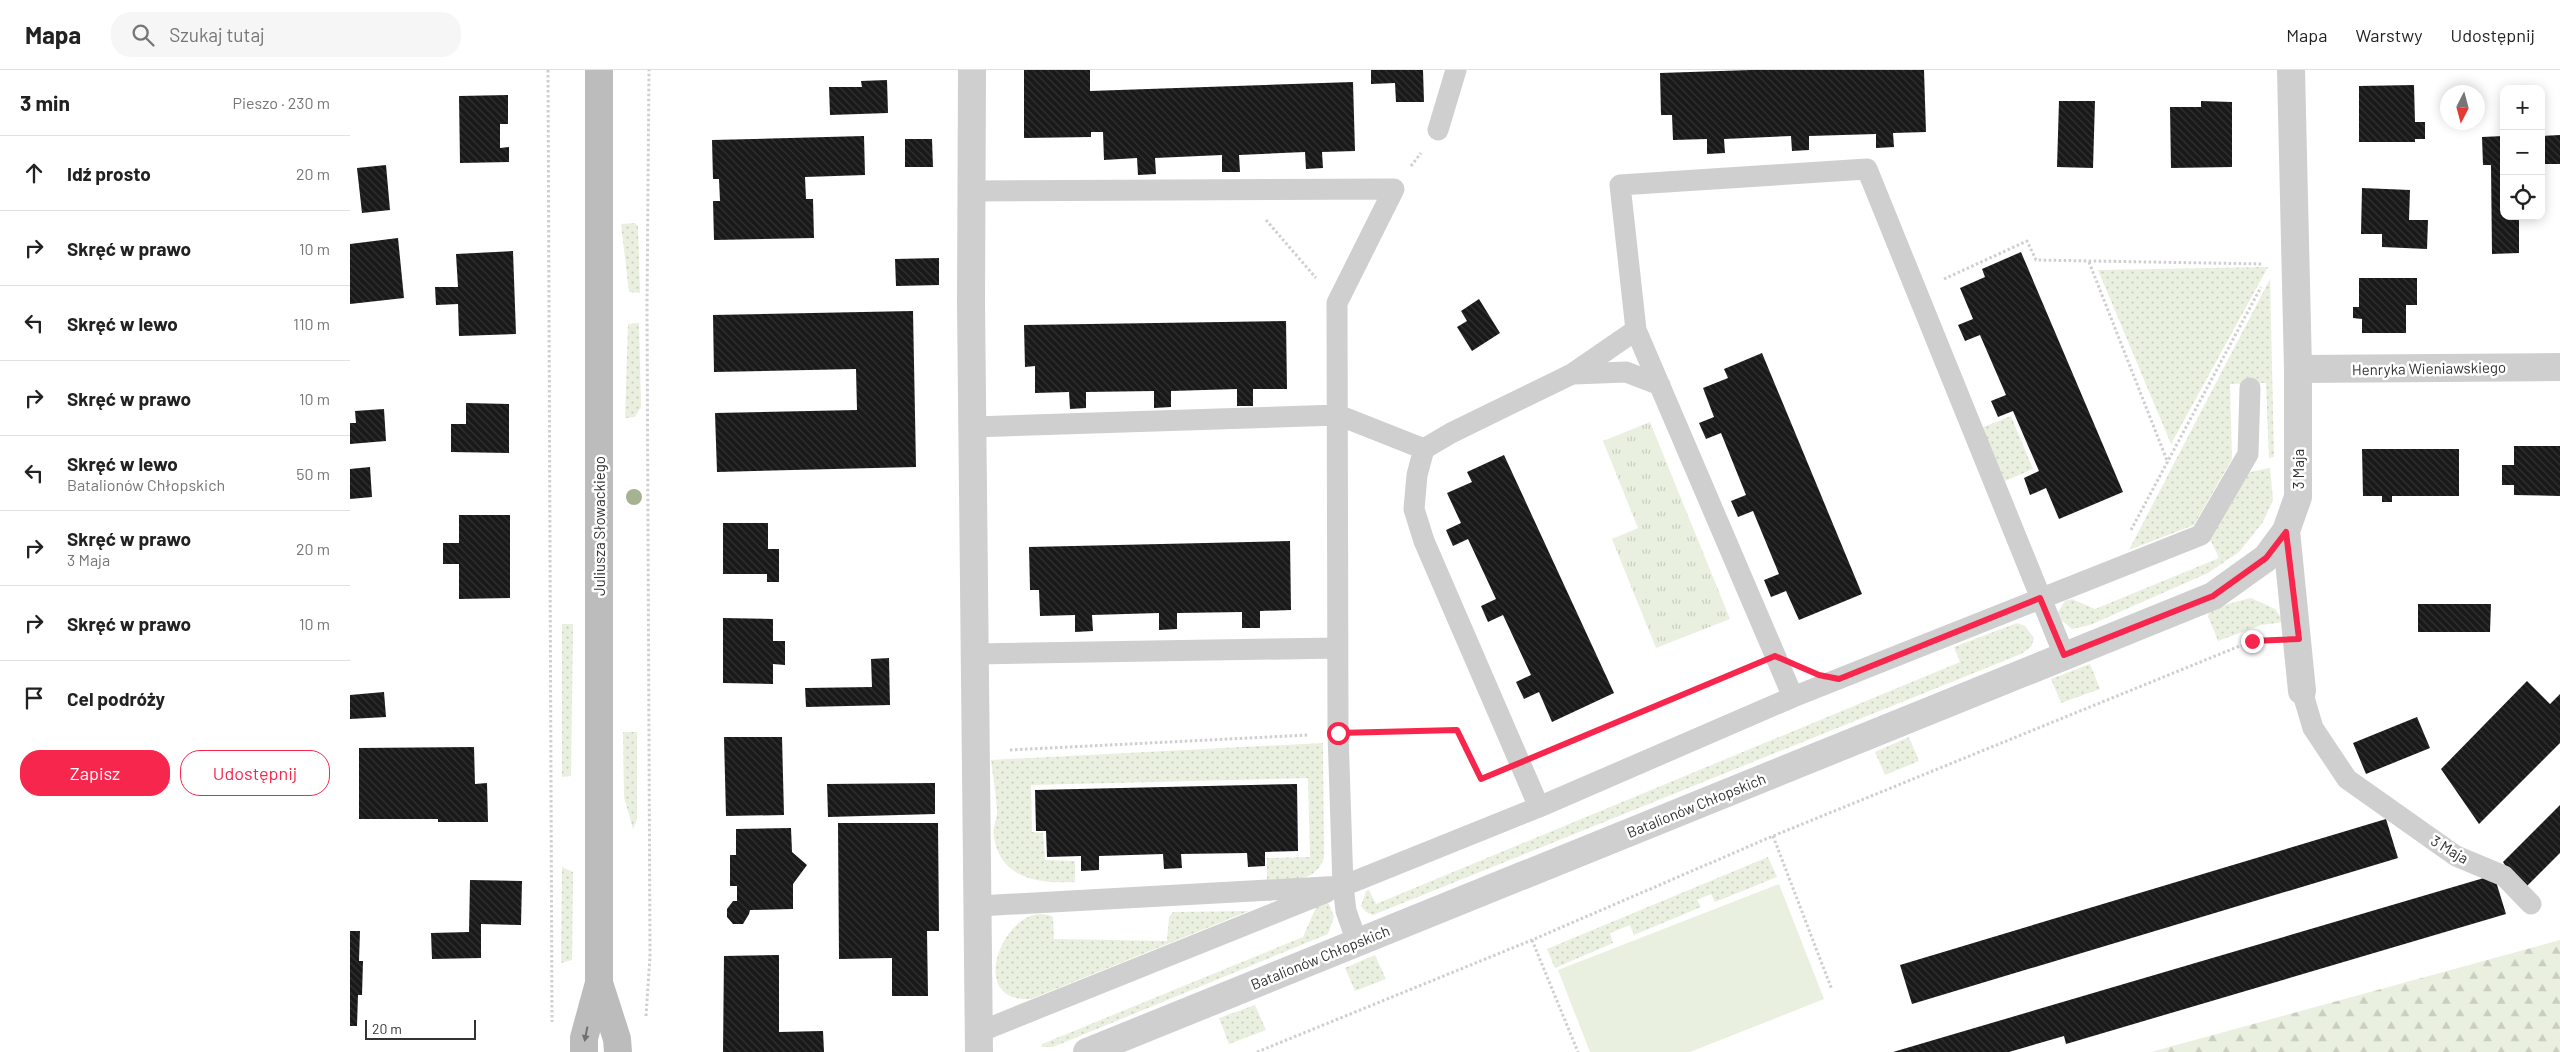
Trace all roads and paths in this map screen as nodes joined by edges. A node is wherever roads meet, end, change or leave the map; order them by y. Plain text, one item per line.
1 (548, 70) edge
2 (599, 70) edge
3 (649, 70) edge
4 (972, 70) edge
5 (1456, 70) edge
6 (2291, 70) edge
7 (1438, 130) joint
8 (1394, 189) junction
9 (1240, 190) junction
10 (971, 191) junction
11 (2089, 262) junction
12 (2264, 264) dead end
13 (2264, 281) dead end
14 (1917, 291) junction
15 (1337, 303) junction
16 (1636, 330) junction
17 (2560, 367) edge
18 (2298, 369) junction
19 (1572, 374) junction
20 (1660, 385) junction
21 (2250, 388) dead end
22 (1338, 415) junction
23 (973, 427) junction
24 (1424, 449) junction
25 (2168, 464) junction
26 (2286, 532) junction
27 (2108, 572) junction
28 (2040, 598) junction
29 (2299, 639) junction
30 (1338, 648) junction
31 (975, 654) junction
32 (2064, 655) junction
33 (1775, 656) junction
34 (2302, 691) joint
35 (1793, 697) junction
36 (1338, 733) junction
37 (976, 752) junction
38 (1521, 764) junction
39 (1538, 807) junction
40 (1773, 836) junction
41 (1343, 886) junction
42 (2531, 904) dead end
43 (978, 906) junction
44 (1532, 940) junction
45 (1357, 942) junction
46 (599, 983) junction
47 (1832, 990) dead end
48 (646, 1023) dead end
49 (552, 1024) dead end
50 (979, 1042) edge
51 (584, 1052) edge
52 (618, 1052) edge
53 (1087, 1052) edge
54 (1257, 1052) edge
55 (1578, 1052) edge

1 - 49 path
2 - 46 main road, Juliusza Słowackiego
3 - 48 path
4 - 10 street
5 - 7 lane
6 - 18 street, 3 Maja
7 - 8 path
8 - 9 lane
8 - 15 lane
9 - 10 lane
9 - 15 path
10 - 23 street
11 - 12 path
11 - 14 path
11 - 25 path
13 - 25 path
14 - 16 lane
14 - 28 lane
15 - 22 lane
16 - 19 lane
16 - 20 lane
17 - 18 street, Henryka Wieniawskiego
18 - 26 street, 3 Maja
19 - 20 lane
19 - 24 lane
20 - 33 lane
21 - 27 lane
22 - 23 lane
22 - 24 lane
22 - 30 lane
23 - 31 street
24 - 38 lane
25 - 27 path
26 - 29 street, 3 Maja
26 - 32 street, Batalionów Chłopskich
27 - 28 lane
28 - 32 lane
28 - 35 lane
29 - 34 street, 3 Maja
29 - 40 path
30 - 31 lane
30 - 36 lane
31 - 37 street
32 - 45 street, Batalionów Chłopskich
33 - 35 lane
33 - 38 path
34 - 42 lane, 3 Maja
35 - 39 lane
36 - 37 path
36 - 38 path
36 - 41 lane
37 - 43 street
38 - 39 lane
39 - 41 lane
40 - 44 path
40 - 47 path
41 - 43 lane
41 - 45 lane
41 - 50 lane
43 - 50 street
44 - 54 path
44 - 55 path
45 - 53 street, Batalionów Chłopskich
46 -> 51 main road, Juliusza Słowackiego
46 - 52 main road, Juliusza Słowackiego

